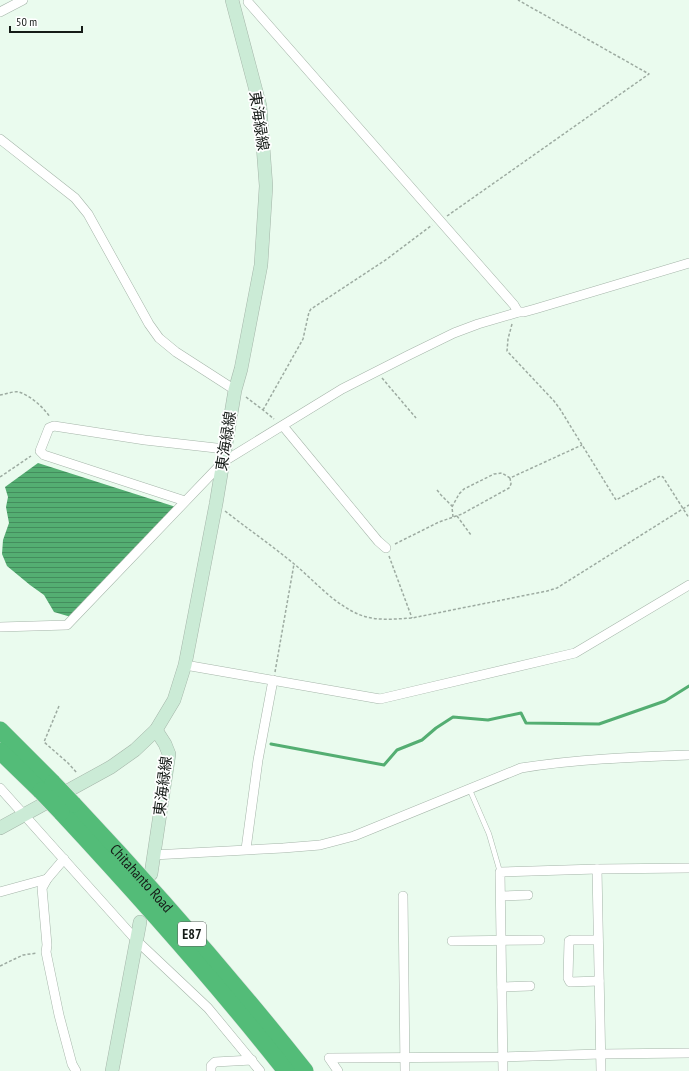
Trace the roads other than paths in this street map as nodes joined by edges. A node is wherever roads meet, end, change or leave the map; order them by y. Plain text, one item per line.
1 (23, 0) edge
2 (248, 1) edge
3 (232, 2) edge
4 (0, 12) edge
5 (0, 140) edge
6 (689, 263) edge
7 (518, 312) junction
8 (235, 390) junction
9 (282, 426) junction
10 (225, 449) junction
11 (223, 462) junction
12 (185, 501) junction
13 (386, 548) road end
14 (689, 585) edge
15 (0, 627) edge
16 (185, 665) junction
17 (273, 680) junction
18 (0, 730) edge
19 (156, 730) junction
20 (0, 751) edge
21 (689, 755) edge
22 (47, 787) junction
23 (0, 788) edge
24 (469, 788) junction
25 (67, 808) junction
26 (25, 814) junction
27 (0, 828) edge
28 (246, 849) junction
29 (154, 855) junction
30 (64, 859) junction
31 (689, 868) edge
32 (597, 869) junction
33 (500, 872) junction
34 (151, 874) dead end
35 (47, 879) junction
36 (0, 892) edge
37 (528, 895) dead end
38 (403, 896) dead end
39 (501, 896) junction
40 (140, 922) dead end
41 (501, 940) junction
42 (540, 940) dead end
43 (598, 940) junction
44 (452, 941) dead end
45 (137, 942) junction
46 (599, 981) junction
47 (530, 986) dead end
48 (502, 987) junction
49 (689, 1053) edge
50 (601, 1054) junction
51 (503, 1057) junction
52 (405, 1058) junction
53 (252, 1060) junction
54 (76, 1071) edge
55 (112, 1071) edge
56 (211, 1071) edge
57 (260, 1071) edge
58 (286, 1071) edge
59 (305, 1071) edge
60 (338, 1071) edge
61 (405, 1071) edge
62 (503, 1071) edge
63 (601, 1071) edge

1 - 4 street
2 - 3 street
2 - 7 street
3 - 8 main road, 東海緑線
5 - 8 street
6 - 7 street
7 - 9 street
8 - 10 main road, 東海緑線
9 - 11 street
9 - 13 street
10 - 11 main road, 東海緑線
10 - 12 street
11 - 12 street
11 - 16 main road, 東海緑線
12 - 15 street
14 - 17 street
16 - 17 street
16 - 19 main road, 東海緑線
17 - 28 street
18 - 22 highway, Chitahanto Road / E87
19 - 26 main road
19 - 29 main road, 東海緑線
20 - 22 highway, Chitahanto Road / E87
21 - 24 street
22 - 25 highway, Chitahanto Road / E87, bridge
23 - 26 street
24 - 28 street
24 - 33 lane
25 - 58 highway, Chitahanto Road / E87
25 - 59 highway, Chitahanto Road / E87
26 - 27 main road
26 - 30 street
28 - 29 street
29 - 34 main road, 東海緑線
30 - 35 street
30 - 45 street
31 - 32 street
32 - 33 street
32 - 43 street
33 - 39 street
35 - 36 street
35 - 54 street
37 - 39 street
38 - 52 street
39 - 41 street
40 - 45 main road
41 - 42 street
41 - 44 street
41 - 48 street
43 - 46 street
43 - 46 street
45 - 53 street
45 - 55 main road
46 - 50 street
47 - 48 street
48 - 51 street
49 - 50 street
50 - 51 street
50 - 63 street
51 - 52 street
51 - 62 street
52 - 60 street
52 - 61 street
53 - 56 street
53 - 57 street

